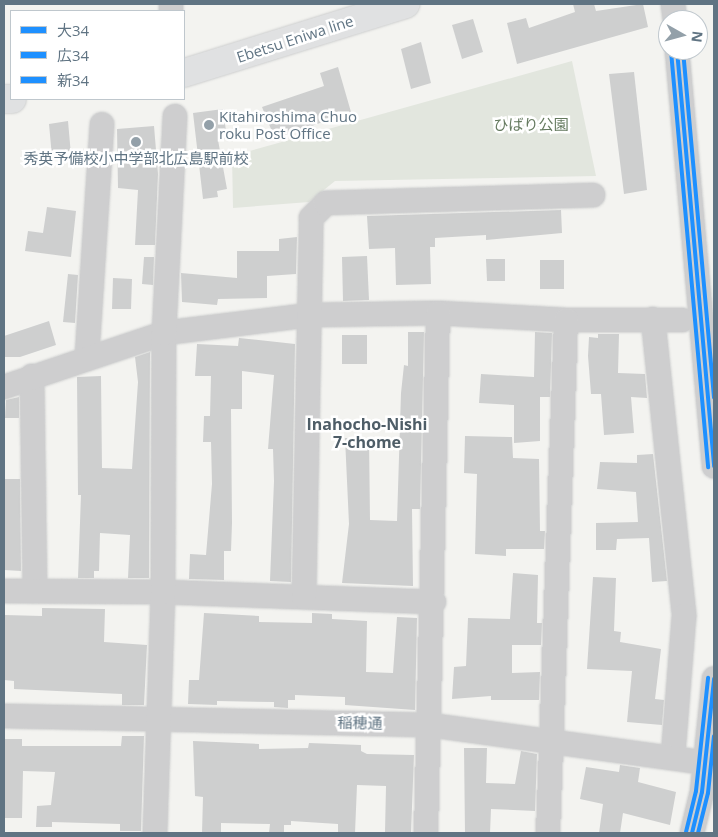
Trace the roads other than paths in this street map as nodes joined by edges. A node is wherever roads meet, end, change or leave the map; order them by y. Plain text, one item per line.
1 (406, 4) edge
2 (678, 60) edge
3 (185, 74) edge
4 (175, 116) dead end
5 (102, 124) dead end
6 (593, 195) dead end
7 (438, 313) junction
8 (311, 315) junction
9 (654, 319) junction
10 (566, 320) junction
11 (682, 320) dead end
12 (164, 333) junction
13 (87, 356) junction
14 (32, 376) junction
15 (4, 387) edge
16 (714, 466) edge
17 (4, 591) edge
18 (35, 591) junction
19 (163, 592) junction
20 (304, 597) junction
21 (434, 602) junction
22 (714, 679) edge
23 (4, 716) edge
24 (159, 718) junction
25 (430, 725) junction
26 (552, 740) junction
27 (673, 756) junction
28 (710, 763) edge
29 (155, 833) edge
30 (426, 833) edge
31 (548, 833) edge
32 (692, 833) edge

1 - 3 main road, Ebetsu Eniwa line
2 - 16 street
4 - 12 street
5 - 13 street
6 - 8 street
7 - 8 street
7 - 10 street
7 - 21 street
8 - 12 street
8 - 20 street
9 - 10 street
9 - 11 street
9 - 27 street
10 - 26 street
12 - 13 street
12 - 19 street
13 - 14 street
14 - 15 street
14 - 18 street
17 - 18 street
18 - 19 street
19 - 20 street
19 - 24 street
20 - 21 street
21 - 25 street
22 - 28 street
23 - 24 street, 稲穂通
24 - 25 street, 稲穂通
24 - 29 street
25 - 26 street, 稲穂通
25 - 30 street
26 - 27 street, 稲穂通
26 - 31 street
27 - 28 street, 稲穂通
28 - 32 street

